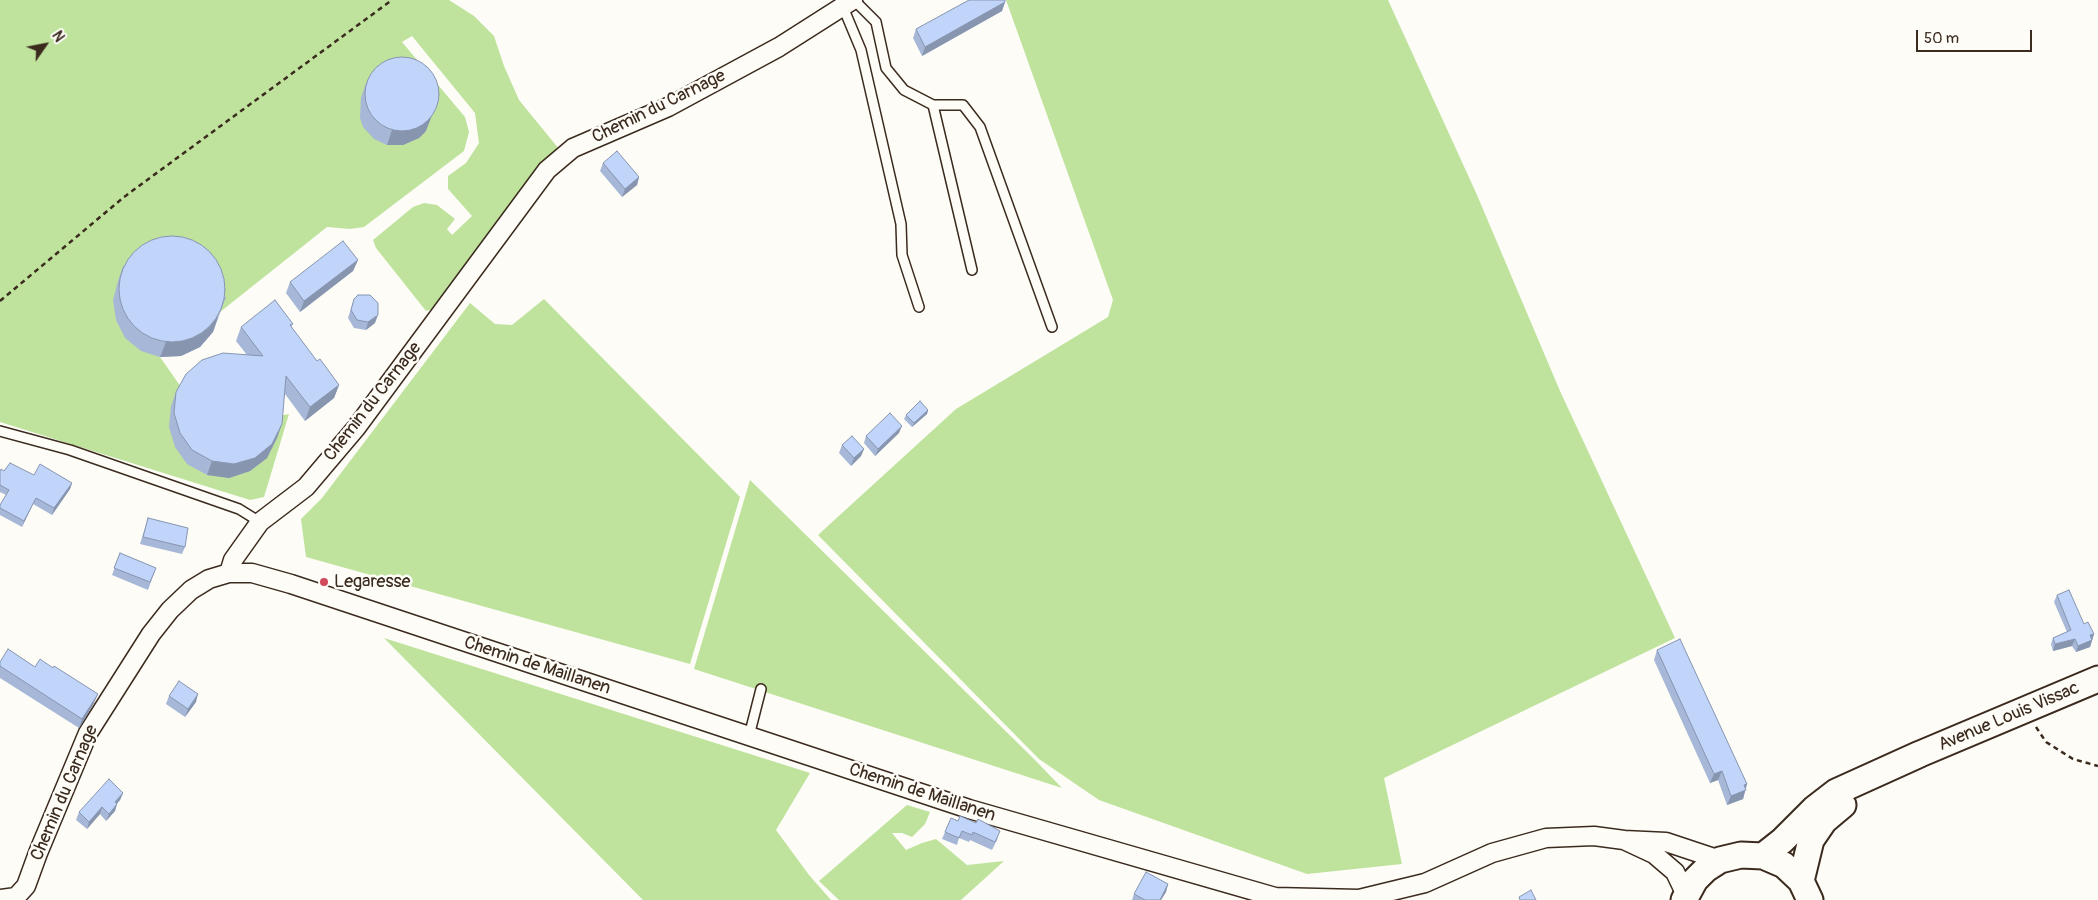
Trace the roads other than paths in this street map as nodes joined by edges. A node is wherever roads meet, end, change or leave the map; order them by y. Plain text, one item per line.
1 (850, 2) edge
2 (933, 105) junction
3 (972, 270) dead end
4 (919, 307) dead end
5 (1052, 327) dead end
6 (0, 431) edge
7 (260, 522) junction
8 (229, 574) junction
9 (2098, 679) edge
10 (761, 689) dead end
11 (750, 736) junction
12 (1920, 754) junction
13 (1624, 840) junction
14 (1763, 856) junction
15 (1720, 860) junction
16 (26, 893) edge
17 (1811, 893) edge
18 (1685, 897) edge
19 (0, 899) edge

1 - 2 lane
1 - 4 lane
1 - 7 street, Chemin du Carnage
2 - 3 lane
2 - 5 lane
6 - 7 lane
7 - 8 street, Chemin du Carnage
8 - 11 street, Chemin de Maillanen
8 - 16 street, Chemin du Carnage
9 - 12 main road, Avenue Louis Vissac
10 - 11 lane
11 - 13 street, Chemin de Maillanen
12 - 14 main road, Avenue Louis Vissac
12 - 17 main road, Avenue Louis Vissac
13 - 15 street
13 - 18 street
14 - 15 main road
14 - 17 main road
15 - 18 main road
16 - 19 street, Chemin du Carnage

